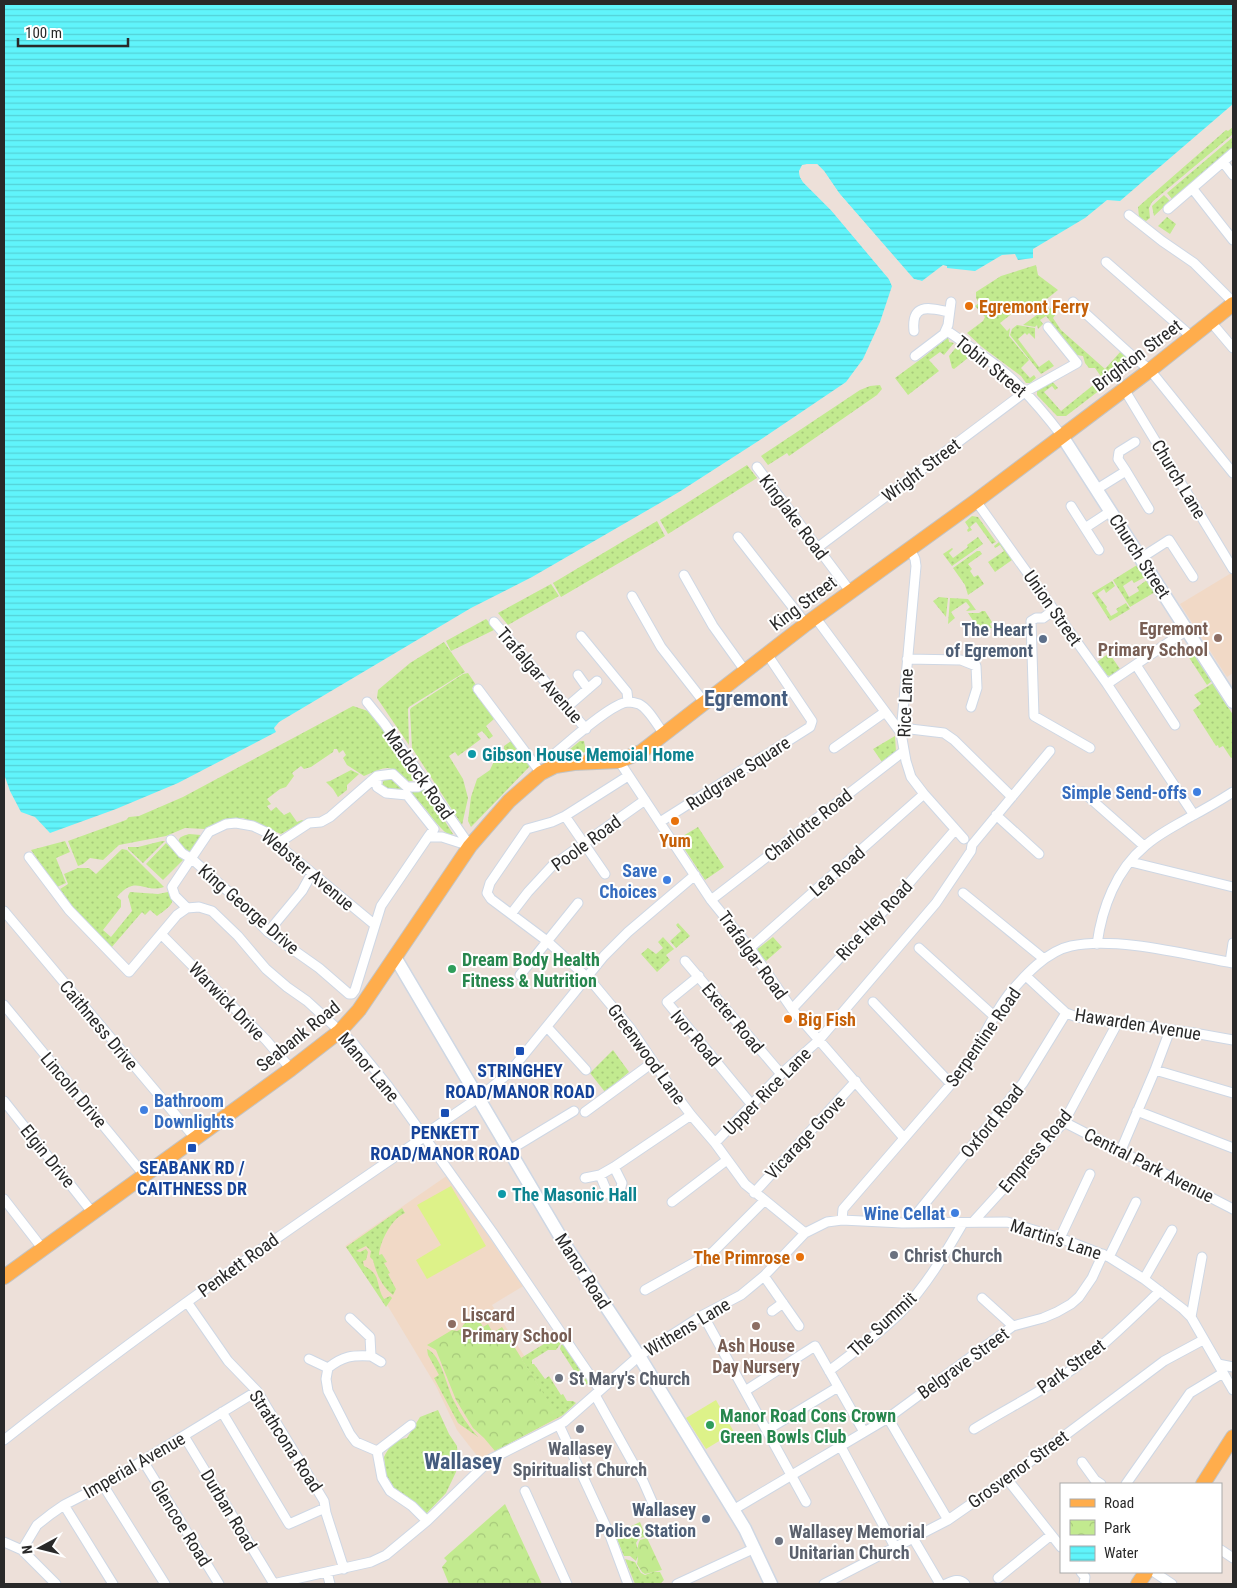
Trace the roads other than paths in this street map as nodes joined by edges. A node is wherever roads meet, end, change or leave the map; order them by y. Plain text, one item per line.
1 (1227, 158) edge
2 (1233, 175) edge
3 (1192, 188) junction
4 (1168, 209) dead end
5 (1129, 215) dead end
6 (1233, 240) edge
7 (1106, 262) dead end
8 (1073, 302) dead end
9 (1233, 303) edge
10 (1211, 322) junction
11 (1048, 327) dead end
12 (946, 330) junction
13 (914, 331) dead end
14 (1192, 337) junction
15 (1233, 348) edge
16 (915, 356) dead end
17 (1150, 370) junction
18 (1124, 389) junction
19 (1025, 392) junction
20 (1062, 436) junction
21 (1135, 442) dead end
22 (756, 467) dead end
23 (1126, 471) junction
24 (1233, 474) edge
25 (1097, 489) junction
26 (976, 501) junction
27 (1071, 506) dead end
28 (1149, 509) dead end
29 (1111, 511) junction
30 (1085, 528) junction
31 (738, 537) dead end
32 (818, 548) junction
33 (910, 549) junction
34 (1099, 550) dead end
35 (1141, 558) junction
36 (1233, 569) edge
37 (684, 575) dead end
38 (1193, 577) dead end
39 (850, 591) junction
40 (632, 596) dead end
41 (1054, 610) junction
42 (811, 620) junction
43 (494, 622) dead end
44 (1187, 630) junction
45 (581, 636) dead end
46 (767, 654) junction
47 (907, 659) junction
48 (1136, 665) junction
49 (746, 672) junction
50 (578, 676) dead end
51 (597, 681) dead end
52 (1107, 684) junction
53 (478, 689) dead end
54 (588, 689) junction
55 (367, 702) dead end
56 (628, 702) junction
57 (704, 702) junction
58 (1233, 702) edge
59 (568, 707) junction
60 (971, 707) dead end
61 (885, 712) junction
62 (1175, 724) dead end
63 (586, 729) junction
64 (901, 731) junction
65 (664, 734) junction
66 (834, 748) dead end
67 (1090, 748) dead end
68 (904, 751) junction
69 (1050, 751) dead end
70 (554, 761) junction
71 (619, 761) junction
72 (541, 773) junction
73 (377, 776) junction
74 (628, 776) junction
75 (425, 782) junction
76 (1083, 792) dead end
77 (1233, 792) edge
78 (924, 794) junction
79 (1012, 797) junction
80 (645, 800) junction
81 (996, 815) junction
82 (1194, 815) junction
83 (565, 816) junction
84 (660, 822) junction
85 (955, 830) junction
86 (428, 837) junction
87 (964, 839) dead end
88 (171, 840) dead end
89 (584, 843) junction
90 (277, 844) junction
91 (470, 846) junction
92 (1144, 846) junction
93 (1039, 854) dead end
94 (29, 857) dead end
95 (192, 859) junction
96 (1131, 862) junction
97 (312, 873) junction
98 (605, 874) dead end
99 (694, 875) junction
100 (1233, 887) edge
101 (963, 893) dead end
102 (712, 900) junction
103 (578, 903) dead end
104 (187, 908) junction
105 (4, 912) edge
106 (512, 914) junction
107 (375, 925) junction
108 (268, 932) junction
109 (161, 934) junction
110 (547, 941) junction
111 (1233, 943) edge
112 (1098, 944) junction
113 (750, 948) junction
114 (920, 948) dead end
115 (395, 957) junction
116 (1044, 959) junction
117 (685, 961) dead end
118 (1232, 962) edge
119 (520, 975) dead end
120 (699, 976) junction
121 (1026, 976) junction
122 (586, 978) junction
123 (874, 1002) dead end
124 (4, 1005) edge
125 (792, 1009) junction
126 (1066, 1013) junction
127 (994, 1016) junction
128 (1118, 1022) junction
129 (547, 1027) junction
130 (1170, 1030) junction
131 (340, 1031) junction
132 (819, 1040) junction
133 (1233, 1040) edge
134 (652, 1063) junction
135 (291, 1068) junction
136 (586, 1070) dead end
137 (1155, 1070) junction
138 (781, 1074) junction
139 (856, 1081) junction
140 (951, 1084) junction
141 (1233, 1092) edge
142 (478, 1098) junction
143 (4, 1101) edge
144 (752, 1105) junction
145 (1137, 1111) junction
146 (574, 1112) dead end
147 (586, 1112) dead end
148 (691, 1115) junction
149 (1064, 1122) junction
150 (424, 1137) junction
151 (195, 1138) junction
152 (904, 1138) junction
153 (715, 1143) junction
154 (1233, 1148) edge
155 (1121, 1150) junction
156 (508, 1151) junction
157 (727, 1160) junction
158 (614, 1167) junction
159 (1090, 1174) dead end
160 (144, 1175) junction
161 (600, 1175) junction
162 (585, 1178) dead end
163 (754, 1192) junction
164 (4, 1199) edge
165 (764, 1200) junction
166 (672, 1202) dead end
167 (1136, 1202) dead end
168 (1233, 1209) edge
169 (92, 1212) junction
170 (842, 1220) junction
171 (973, 1222) junction
172 (909, 1223) junction
173 (963, 1223) junction
174 (818, 1225) joint
175 (1172, 1230) dead end
176 (805, 1233) junction
177 (1060, 1238) junction
178 (42, 1248) junction
179 (1106, 1256) junction
180 (1202, 1257) dead end
181 (764, 1276) junction
182 (4, 1277) edge
183 (1144, 1279) junction
184 (645, 1290) dead end
185 (1160, 1291) junction
186 (982, 1298) dead end
187 (187, 1302) junction
188 (783, 1304) junction
189 (772, 1310) dead end
190 (703, 1315) junction
191 (350, 1318) dead end
192 (1191, 1318) junction
193 (799, 1326) dead end
194 (1013, 1326) junction
195 (1203, 1340) junction
196 (371, 1356) junction
197 (639, 1356) junction
198 (309, 1359) dead end
199 (382, 1362) dead end
200 (1218, 1364) junction
201 (1233, 1367) edge
202 (328, 1368) junction
203 (829, 1371) junction
204 (1223, 1372) junction
205 (838, 1387) junction
206 (1233, 1390) edge
207 (257, 1391) junction
208 (745, 1391) junction
209 (598, 1393) junction
210 (222, 1412) junction
211 (888, 1418) junction
212 (411, 1424) dead end
213 (559, 1425) junction
214 (974, 1429) dead end
215 (766, 1430) junction
216 (864, 1432) junction
217 (184, 1436) junction
218 (1233, 1437) edge
219 (4, 1440) edge
220 (841, 1447) junction
221 (377, 1451) junction
222 (143, 1461) junction
223 (1082, 1462) dead end
224 (791, 1475) junction
225 (1007, 1478) junction
226 (1100, 1483) edge
227 (1127, 1483) edge
228 (1204, 1483) edge
229 (103, 1485) junction
230 (526, 1491) dead end
231 (806, 1502) dead end
232 (64, 1505) junction
233 (654, 1506) dead end
234 (325, 1508) junction
235 (733, 1510) junction
236 (948, 1520) junction
237 (426, 1521) junction
238 (1051, 1535) junction
239 (913, 1538) junction
240 (4, 1542) edge
241 (1060, 1546) edge
242 (895, 1547) junction
243 (755, 1548) junction
244 (22, 1550) junction
245 (1222, 1551) edge
246 (1233, 1558) edge
247 (344, 1569) junction
248 (327, 1572) junction
249 (1145, 1573) edge
250 (1156, 1573) edge
251 (998, 1578) dead end
252 (828, 1583) edge
253 (56, 1584) edge
254 (113, 1584) edge
255 (165, 1584) edge
256 (219, 1584) edge
257 (274, 1584) edge
258 (330, 1584) edge
259 (567, 1584) edge
260 (628, 1584) edge
261 (677, 1584) edge
262 (771, 1584) edge
263 (940, 1584) edge
264 (946, 1584) edge
265 (965, 1584) edge
266 (1138, 1584) edge
267 (1172, 1584) edge

1 - 2 street
1 - 3 street
3 - 4 street
3 - 6 street
5 - 9 street
7 - 14 street
8 - 17 street
9 - 10 main road, Brighton Street
10 - 14 main road, Brighton Street
10 - 15 street
11 - 19 street, Wright Street
12 - 13 street, Tobin Street
12 - 16 street
12 - 19 street, Tobin Street
14 - 17 main road, Brighton Street
17 - 18 main road, Brighton Street
17 - 24 street
18 - 20 main road, Brighton Street
18 - 36 street, Church Lane
19 - 20 street, Tobin Street
19 - 32 street, Wright Street
20 - 25 main road, Church Street
20 - 26 main road, King Street
21 - 23 street
22 - 32 street, Kinglake Road
23 - 25 street
23 - 28 street
25 - 29 main road, Church Street
26 - 33 main road, King Street
26 - 41 street, Union Street
27 - 30 street
29 - 30 street
29 - 35 main road, Church Street
30 - 34 street
31 - 42 street
32 - 39 street, Kinglake Road
33 - 39 main road, King Street
33 - 47 street, Rice Lane
35 - 38 street
35 - 44 main road, Church Street
37 - 49 street
39 - 42 main road, King Street
40 - 57 street
41 - 52 street, Union Street
41 - 67 street
42 - 46 main road, King Street
42 - 61 street
43 - 59 street, Trafalgar Avenue
44 - 48 street
44 - 58 main road, Church Street
45 - 56 street
46 - 49 main road, King Street
46 - 84 street, Rudgrave Square
47 - 60 street
47 - 64 street, Rice Lane
48 - 52 street
48 - 62 street
49 - 57 main road, King Street
50 - 54 street
51 - 54 street
52 - 82 street, Union Street
53 - 72 street
54 - 59 street
55 - 75 street, Maddock Road
56 - 63 street, Seabank Road
56 - 65 street
57 - 65 main road, King Street
59 - 63 street, Trafalgar Avenue
61 - 64 street
61 - 66 street
63 - 70 street, Seabank Road
64 - 68 street, Rice Lane
64 - 79 street
65 - 71 main road, King Street
68 - 78 street, Rice Lane
68 - 102 street, Charlotte Road
69 - 79 street
70 - 71 main road, King Street
70 - 72 main road, Seabank Road
71 - 74 street, Trafalgar Road
72 - 91 main road, Seabank Road
73 - 75 street
73 - 86 street
73 - 90 street
74 - 80 street, Trafalgar Road
74 - 83 street, Greenwood Lane
75 - 91 street, Maddock Road
76 - 92 street
77 - 82 street
78 - 85 street, Rice Lane
78 - 113 street, Lea Road
79 - 81 street
80 - 84 street, Trafalgar Road
80 - 89 street, Poole Road
81 - 93 street
81 - 132 street
82 - 92 street
83 - 89 street
83 - 106 street, Greenwood Lane
84 - 99 street, Trafalgar Road
85 - 87 street, Rice Lane
85 - 125 street, Rice Hey Road
86 - 91 street
86 - 107 street
88 - 95 street, King George Drive
89 - 98 street
89 - 106 street, Poole Road
90 - 95 street, Webster Avenue
90 - 97 street, Webster Avenue
91 - 115 main road, Seabank Road
92 - 96 street
94 - 109 street
95 - 104 street
95 - 108 street, King George Drive
96 - 100 street
96 - 112 street
97 - 107 street, Webster Avenue
97 - 108 street
99 - 102 street, Trafalgar Road
99 - 122 street, Penkett Road
101 - 116 street
102 - 113 street, Trafalgar Road
103 - 110 street
104 - 109 street
104 - 131 street, Manor Lane
105 - 151 street, Caithness Drive
106 - 110 street, Greenwood Lane
107 - 108 street, King George Drive
109 - 135 street, Warwick Drive
110 - 119 street
110 - 122 street, Greenwood Lane
111 - 118 street
112 - 116 street, Serpentine Road
112 - 118 street, Serpentine Road
113 - 125 street, Trafalgar Road
114 - 127 street
115 - 131 main road, Seabank Road
115 - 142 main road, Manor Road
116 - 121 street, Serpentine Road
117 - 120 street, Exeter Road
120 - 138 street, Exeter Road
120 - 144 street, Ivor Road
121 - 126 street, Hawarden Avenue
121 - 127 street, Serpentine Road
122 - 129 street, Penkett Road
122 - 134 street, Greenwood Lane
123 - 140 street
124 - 160 street, Lincoln Drive
125 - 132 street, Trafalgar Road
126 - 128 street, Hawarden Avenue
126 - 172 street, Oxford Road
127 - 140 street, Serpentine Road
128 - 130 street, Hawarden Avenue
128 - 149 street, Empress Road
129 - 136 street
129 - 142 street, Penkett Road
130 - 133 street, Hawarden Avenue
130 - 137 street
131 - 135 main road, Seabank Road
131 - 150 street, Manor Lane
132 - 138 street, Upper Rice Lane
132 - 139 street, Trafalgar Road
134 - 147 street
134 - 148 street, Greenwood Lane
135 - 151 main road, Seabank Road
137 - 141 street
137 - 145 street
138 - 144 street, Upper Rice Lane
139 - 152 street, Trafalgar Road
139 - 163 street, Vicarage Grove
140 - 152 street, Serpentine Road
142 - 150 street, Penkett Road
142 - 156 main road, Manor Road
143 - 169 street, Elgin Drive
144 - 153 street, Upper Rice Lane
145 - 154 street
145 - 155 street
146 - 156 street
148 - 153 street, Greenwood Lane
148 - 158 street
149 - 155 street, Central Park Avenue
149 - 171 street, Empress Road
150 - 187 street, Penkett Road
150 - 209 street, Manor Lane
151 - 160 main road, Seabank Road
152 - 170 street, Serpentine Road
153 - 157 street, Greenwood Lane
155 - 168 street, Central Park Avenue
156 - 197 main road, Manor Road
157 - 163 street, Greenwood Lane
157 - 166 street
158 - 161 street
158 - 161 street
159 - 177 street
160 - 169 main road, Seabank Road
161 - 162 street
163 - 165 street, Greenwood Lane
164 - 178 street
165 - 176 street, Greenwood Lane
165 - 184 street
167 - 179 street, Belgrave Street
169 - 178 main road, Seabank Road
170 - 172 street, Martin's Lane
170 - 174 street, Martin's Lane
171 - 173 street, Martin's Lane
171 - 177 street, Martin's Lane
172 - 173 street, Martin's Lane
173 - 203 street, The Summit
174 - 176 street, Withens Lane
175 - 183 street
176 - 181 street, Withens Lane
177 - 179 street, Martin's Lane
178 - 182 main road, Seabank Road
179 - 183 street, Martin's Lane
179 - 194 street, Belgrave Street
180 - 192 street
181 - 188 street
181 - 190 street, Withens Lane
183 - 185 street, Martin's Lane
185 - 192 street, Martin's Lane
185 - 214 street, Park Street
186 - 194 street
187 - 207 street, Strathcona Road
187 - 219 street, Penkett Road
188 - 189 street
188 - 193 street
190 - 197 street, Withens Lane
190 - 208 street
191 - 196 street
192 - 195 street, Martin's Lane
194 - 211 street, Belgrave Street
195 - 200 street, Martin's Lane
195 - 225 street, Grosvenor Street
196 - 199 street
196 - 202 street
197 - 209 street, Withens Lane
197 - 235 main road, Manor Road
198 - 202 street
200 - 201 street
200 - 204 street, Martin's Lane
202 - 221 street
203 - 205 street
203 - 208 street
204 - 206 street, Martin's Lane
204 - 227 street
205 - 215 street
205 - 216 street
207 - 210 street, Imperial Avenue
207 - 234 street, Strathcona Road
208 - 215 street
209 - 213 street, Withens Lane
209 - 233 street, Manor Lane
210 - 217 street, Imperial Avenue
210 - 234 street
211 - 216 street, Belgrave Street
211 - 236 street
212 - 221 street
213 - 237 street, Withens Lane
213 - 260 street
215 - 224 street
216 - 220 street, Belgrave Street
217 - 222 street, Imperial Avenue
217 - 257 street, Durban Road
218 - 228 main road
220 - 224 street, Belgrave Street
220 - 242 street
221 - 237 street
222 - 229 street, Imperial Avenue
222 - 256 street, Glencoe Road
223 - 226 street
224 - 231 street
224 - 235 street, Belgrave Street
225 - 236 street, Grosvenor Street
225 - 238 street
229 - 232 street, Imperial Avenue
229 - 255 street
230 - 259 street
232 - 244 street, Imperial Avenue
232 - 254 street
234 - 247 street, Strathcona Road
235 - 243 main road, Manor Road
236 - 239 street, Grosvenor Street
237 - 247 street, Withens Lane
238 - 241 street
238 - 251 street
239 - 242 street, Grosvenor Street
239 - 263 street
240 - 244 street
242 - 252 street, Grosvenor Street
243 - 261 street
243 - 262 main road, Manor Road
244 - 253 street
245 - 246 street
247 - 248 street, Withens Lane
248 - 257 street, Withens Lane
248 - 258 street
249 - 266 main road
250 - 267 street
264 - 265 street

